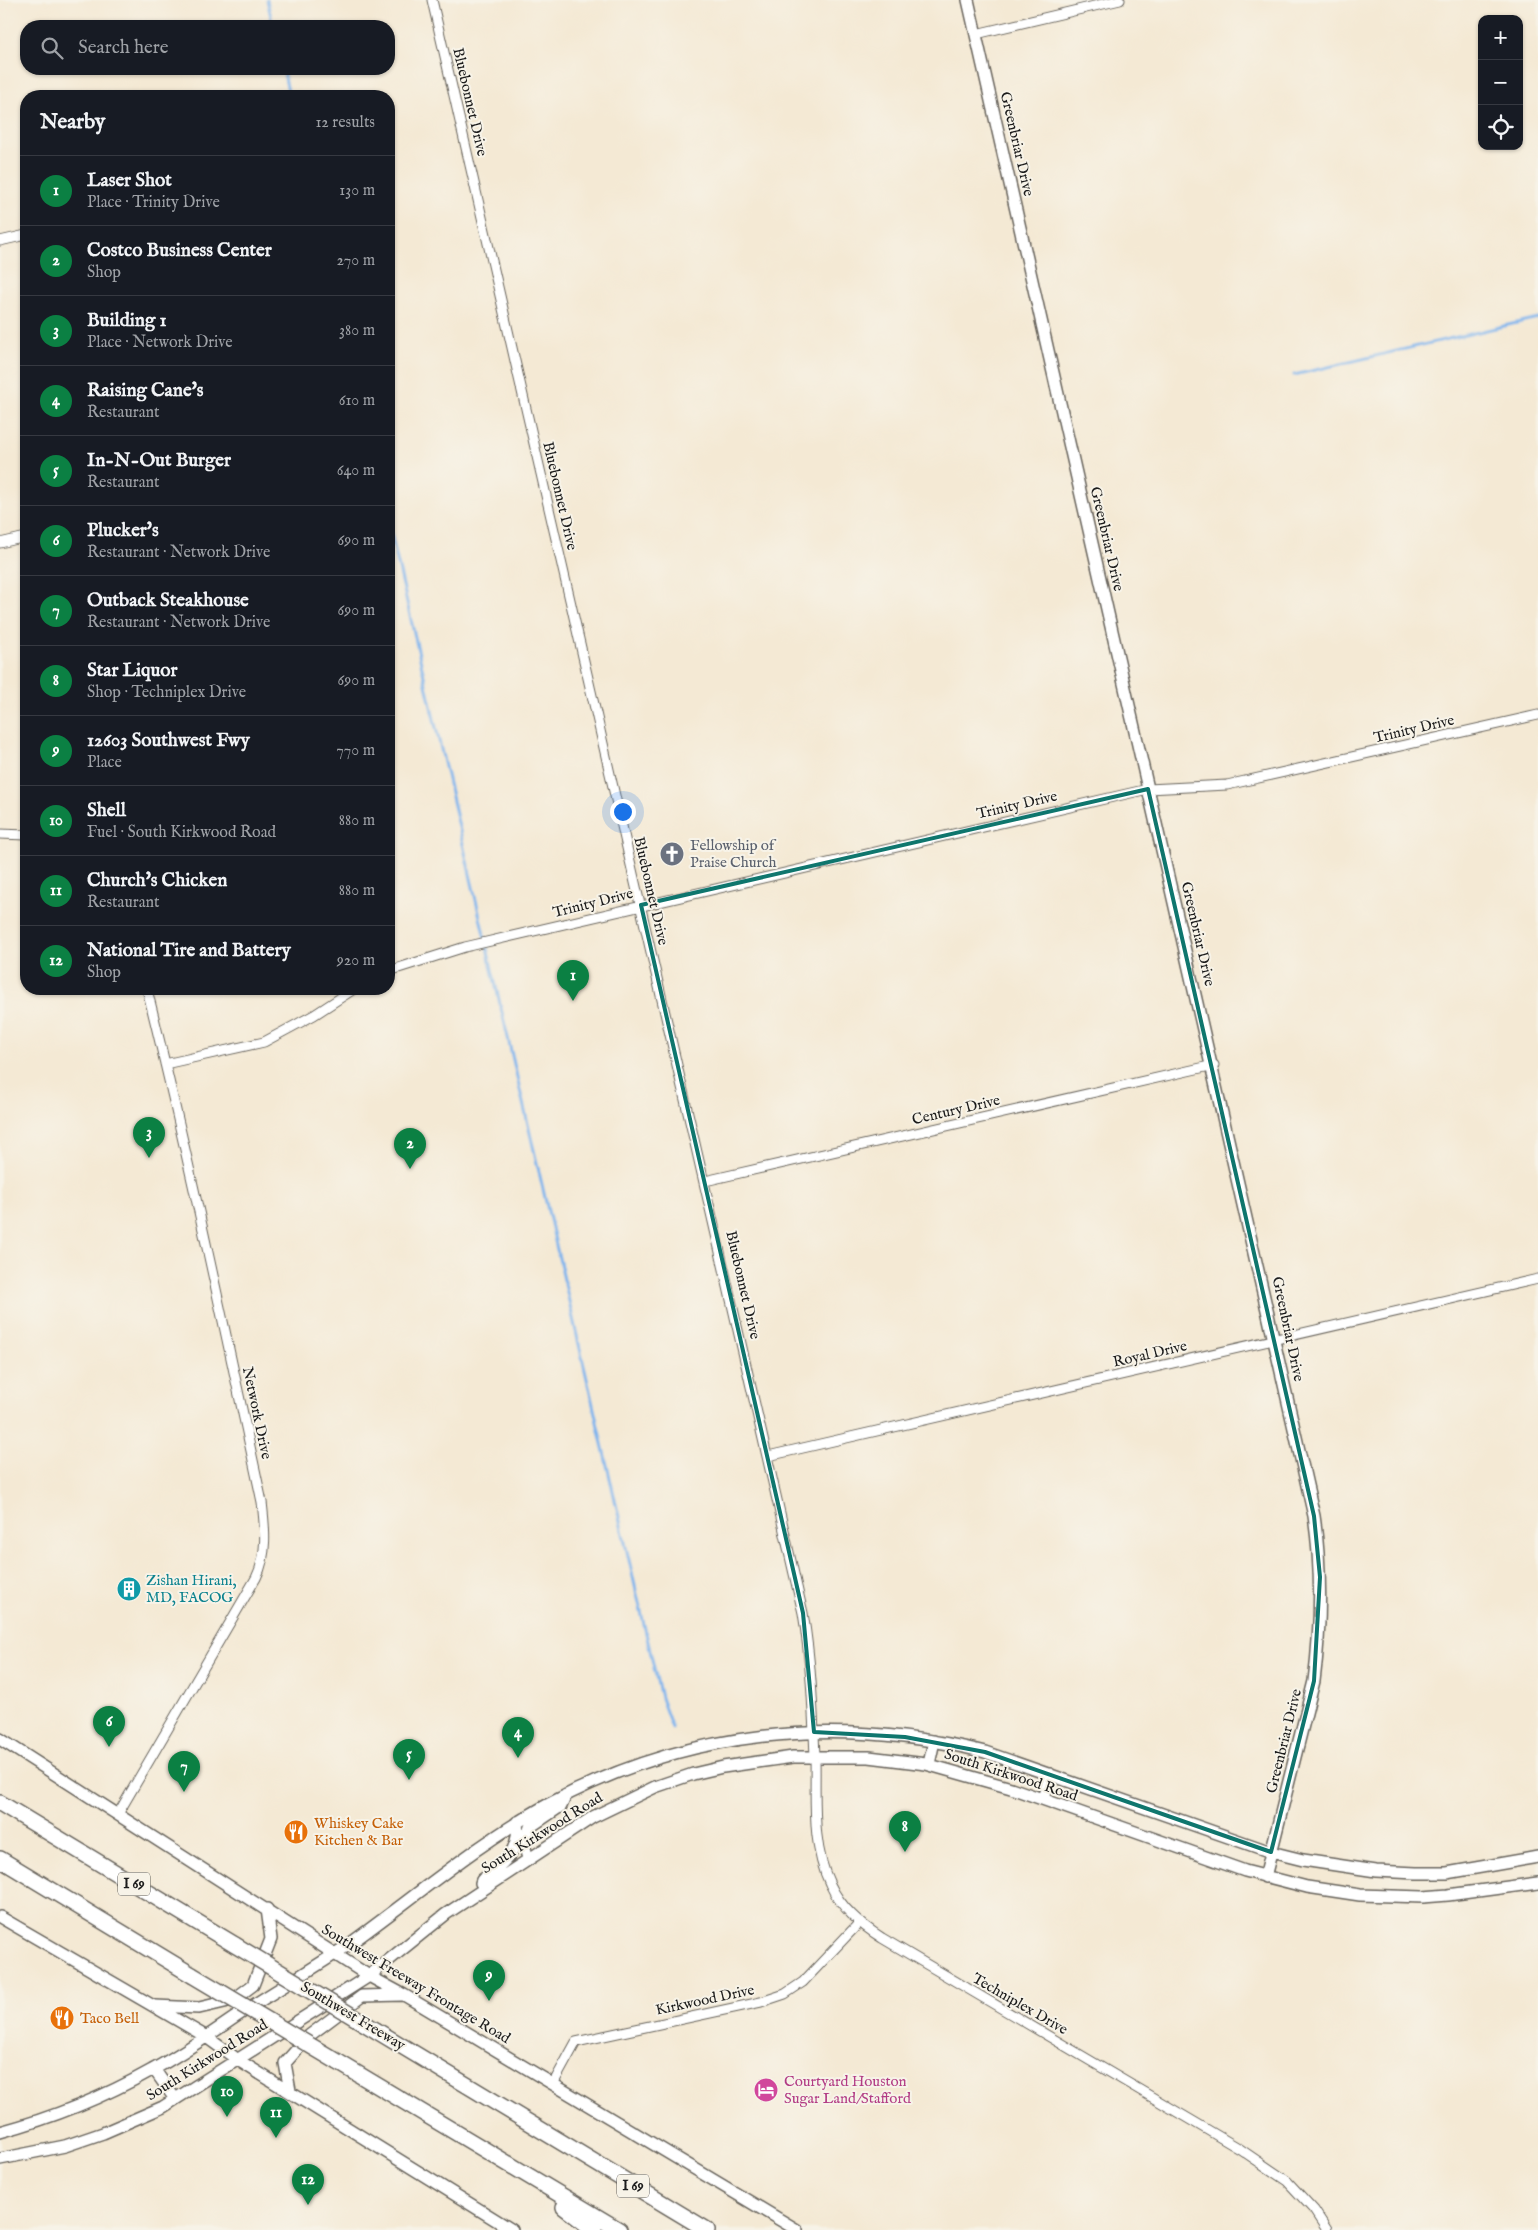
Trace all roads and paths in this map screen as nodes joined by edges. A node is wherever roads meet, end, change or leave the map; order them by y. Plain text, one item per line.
1 (432, 0) edge
2 (968, 0) edge
3 (1120, 0) edge
4 (976, 34) junction
5 (20, 236) edge
6 (0, 241) edge
7 (20, 538) edge
8 (0, 543) edge
9 (1538, 715) edge
10 (1148, 789) junction
11 (0, 834) edge
12 (20, 835) edge
13 (641, 905) junction
14 (395, 968) edge
15 (148, 995) edge
16 (345, 995) edge
17 (165, 1064) junction
18 (1214, 1065) junction
19 (704, 1181) junction
20 (1538, 1279) edge
21 (1275, 1340) junction
22 (768, 1456) junction
23 (814, 1732) junction
24 (0, 1738) edge
25 (934, 1741) junction
26 (815, 1756) junction
27 (929, 1764) junction
28 (1050, 1774) junction
29 (566, 1795) junction
30 (1043, 1799) junction
31 (0, 1803) edge
32 (118, 1814) junction
33 (517, 1822) junction
34 (1271, 1852) junction
35 (1538, 1856) edge
36 (528, 1858) junction
37 (0, 1859) edge
38 (1447, 1872) junction
39 (1265, 1877) junction
40 (1538, 1883) edge
41 (478, 1892) junction
42 (1448, 1895) junction
43 (267, 1909) junction
44 (0, 1917) edge
45 (859, 1923) junction
46 (335, 1953) junction
47 (368, 1976) junction
48 (404, 1995) junction
49 (154, 2006) junction
50 (205, 2036) junction
51 (238, 2060) junction
52 (154, 2069) junction
53 (553, 2084) junction
54 (290, 2091) junction
55 (175, 2099) junction
56 (0, 2132) edge
57 (0, 2159) edge
58 (499, 2159) junction
59 (512, 2230) edge
60 (594, 2230) edge
61 (619, 2230) edge
62 (707, 2230) edge
63 (797, 2230) edge
64 (1327, 2230) edge

1 - 13 street, Bluebonnet Drive
2 - 4 main road, Greenbriar Drive
3 - 4 street
4 - 10 main road, Greenbriar Drive
5 - 6 street
7 - 8 street
9 - 10 street, Trinity Drive
10 - 13 street, Trinity Drive
10 - 18 main road, Greenbriar Drive
11 - 12 street
13 - 14 street, Trinity Drive
13 - 19 street, Bluebonnet Drive
15 - 17 street, Network Drive
16 - 17 street
17 - 32 street, Network Drive
18 - 19 street, Century Drive
18 - 21 main road, Greenbriar Drive
19 - 22 street, Bluebonnet Drive
20 - 21 street, Royal Drive
21 - 22 street, Royal Drive
21 - 34 main road, Greenbriar Drive
22 - 23 street, Bluebonnet Drive
23 - 25 main road, South Kirkwood Road
23 - 26 street, Techniplex Drive
23 - 29 main road, South Kirkwood Road
24 - 32 main road, Southwest Freeway Frontage Road
25 - 27 main road
25 - 28 main road, South Kirkwood Road
26 - 27 main road, South Kirkwood Road
26 - 36 main road, South Kirkwood Road
26 - 45 street, Techniplex Drive
27 - 30 main road, South Kirkwood Road
28 - 30 main road
28 - 34 main road, South Kirkwood Road
29 - 33 main road, South Kirkwood Road
29 - 36 main road
30 - 39 main road, South Kirkwood Road
31 - 62 highway, Southwest Freeway / I 69, bridge
32 - 43 main road, Southwest Freeway Frontage Road
33 - 41 main road
33 - 46 main road, South Kirkwood Road
34 - 38 main road, South Kirkwood Road
34 - 39 main road, Greenbriar Drive
35 - 38 main road, South Kirkwood Road
36 - 41 main road, South Kirkwood Road
37 - 58 highway, bridge
38 - 42 main road
39 - 42 main road, South Kirkwood Road
40 - 42 main road, South Kirkwood Road
41 - 47 main road, South Kirkwood Road
43 - 46 main road, Southwest Freeway Frontage Road
43 - 49 main road
44 - 49 main road
45 - 53 street, Kirkwood Drive
45 - 64 street, Techniplex Drive
46 - 47 main road, Southwest Freeway Frontage Road
46 - 50 main road, South Kirkwood Road
47 - 48 main road, Southwest Freeway Frontage Road
47 - 51 main road, South Kirkwood Road
48 - 53 main road, Southwest Freeway Frontage Road
48 - 54 main road
49 - 50 main road
50 - 51 main road
50 - 52 main road, South Kirkwood Road
51 - 54 main road
51 - 55 main road, South Kirkwood Road
52 - 55 main road
52 - 56 main road, South Kirkwood Road
53 - 63 main road, Southwest Freeway Frontage Road
54 - 59 main road
55 - 57 main road, South Kirkwood Road
58 - 60 highway
58 - 61 highway

